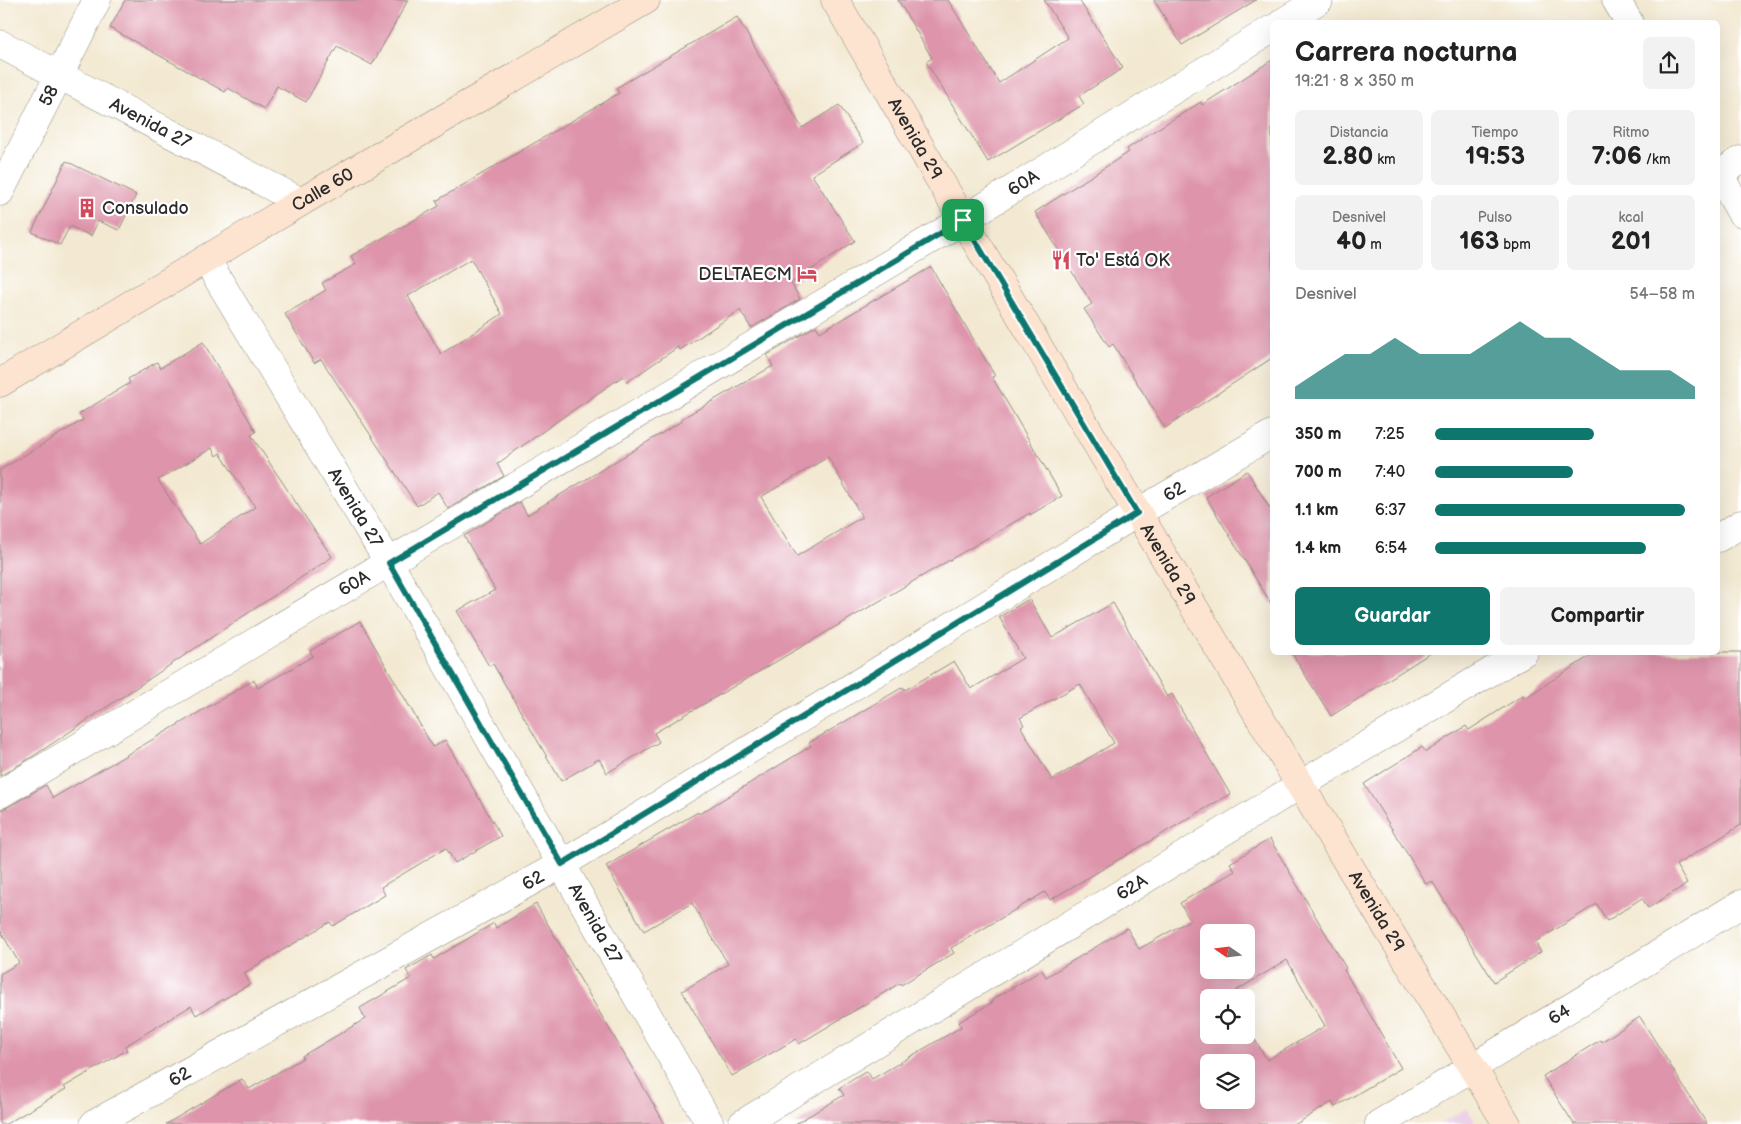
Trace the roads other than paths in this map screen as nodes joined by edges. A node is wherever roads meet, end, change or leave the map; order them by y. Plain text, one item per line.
1 (97, 0) edge
2 (646, 0) edge
3 (835, 0) edge
4 (1319, 0) edge
5 (1616, 0) edge
6 (1285, 20) edge
7 (1628, 20) edge
8 (1270, 30) edge
9 (0, 44) edge
10 (60, 76) junction
11 (1724, 170) edge
12 (0, 192) edge
13 (301, 202) junction
14 (1741, 212) edge
15 (963, 220) junction
16 (206, 259) junction
17 (0, 382) edge
18 (1270, 435) edge
19 (1137, 513) junction
20 (1741, 524) edge
21 (1720, 537) edge
22 (389, 563) junction
23 (1519, 655) edge
24 (1300, 785) junction
25 (0, 794) edge
26 (562, 864) junction
27 (1741, 904) edge
28 (1474, 1067) junction
29 (94, 1124) edge
30 (710, 1124) edge
31 (742, 1124) edge
32 (1379, 1124) edge
33 (1507, 1124) edge

1 - 10 street, 58
2 - 13 street, Calle 60
3 - 15 street, Avenida 29
4 - 6 street
5 - 7 street
8 - 15 street, 60A
9 - 10 street, Avenida 27
10 - 12 street, 58
10 - 13 street, Avenida 27
11 - 14 street
13 - 16 street, Calle 60
15 - 19 street, Avenida 29
15 - 22 street, 60A
16 - 17 street, Calle 60
16 - 22 street, Avenida 27
18 - 19 street, 62
19 - 24 street, Avenida 29
19 - 26 street, 62
20 - 21 street
22 - 25 street, 60A
22 - 26 street, Avenida 27
23 - 24 street, 62A
24 - 28 street, Avenida 29
24 - 31 street, 62A
26 - 29 street, 62
26 - 30 street, Avenida 27
27 - 28 street, 64
28 - 32 street, 64
28 - 33 street, Avenida 29

